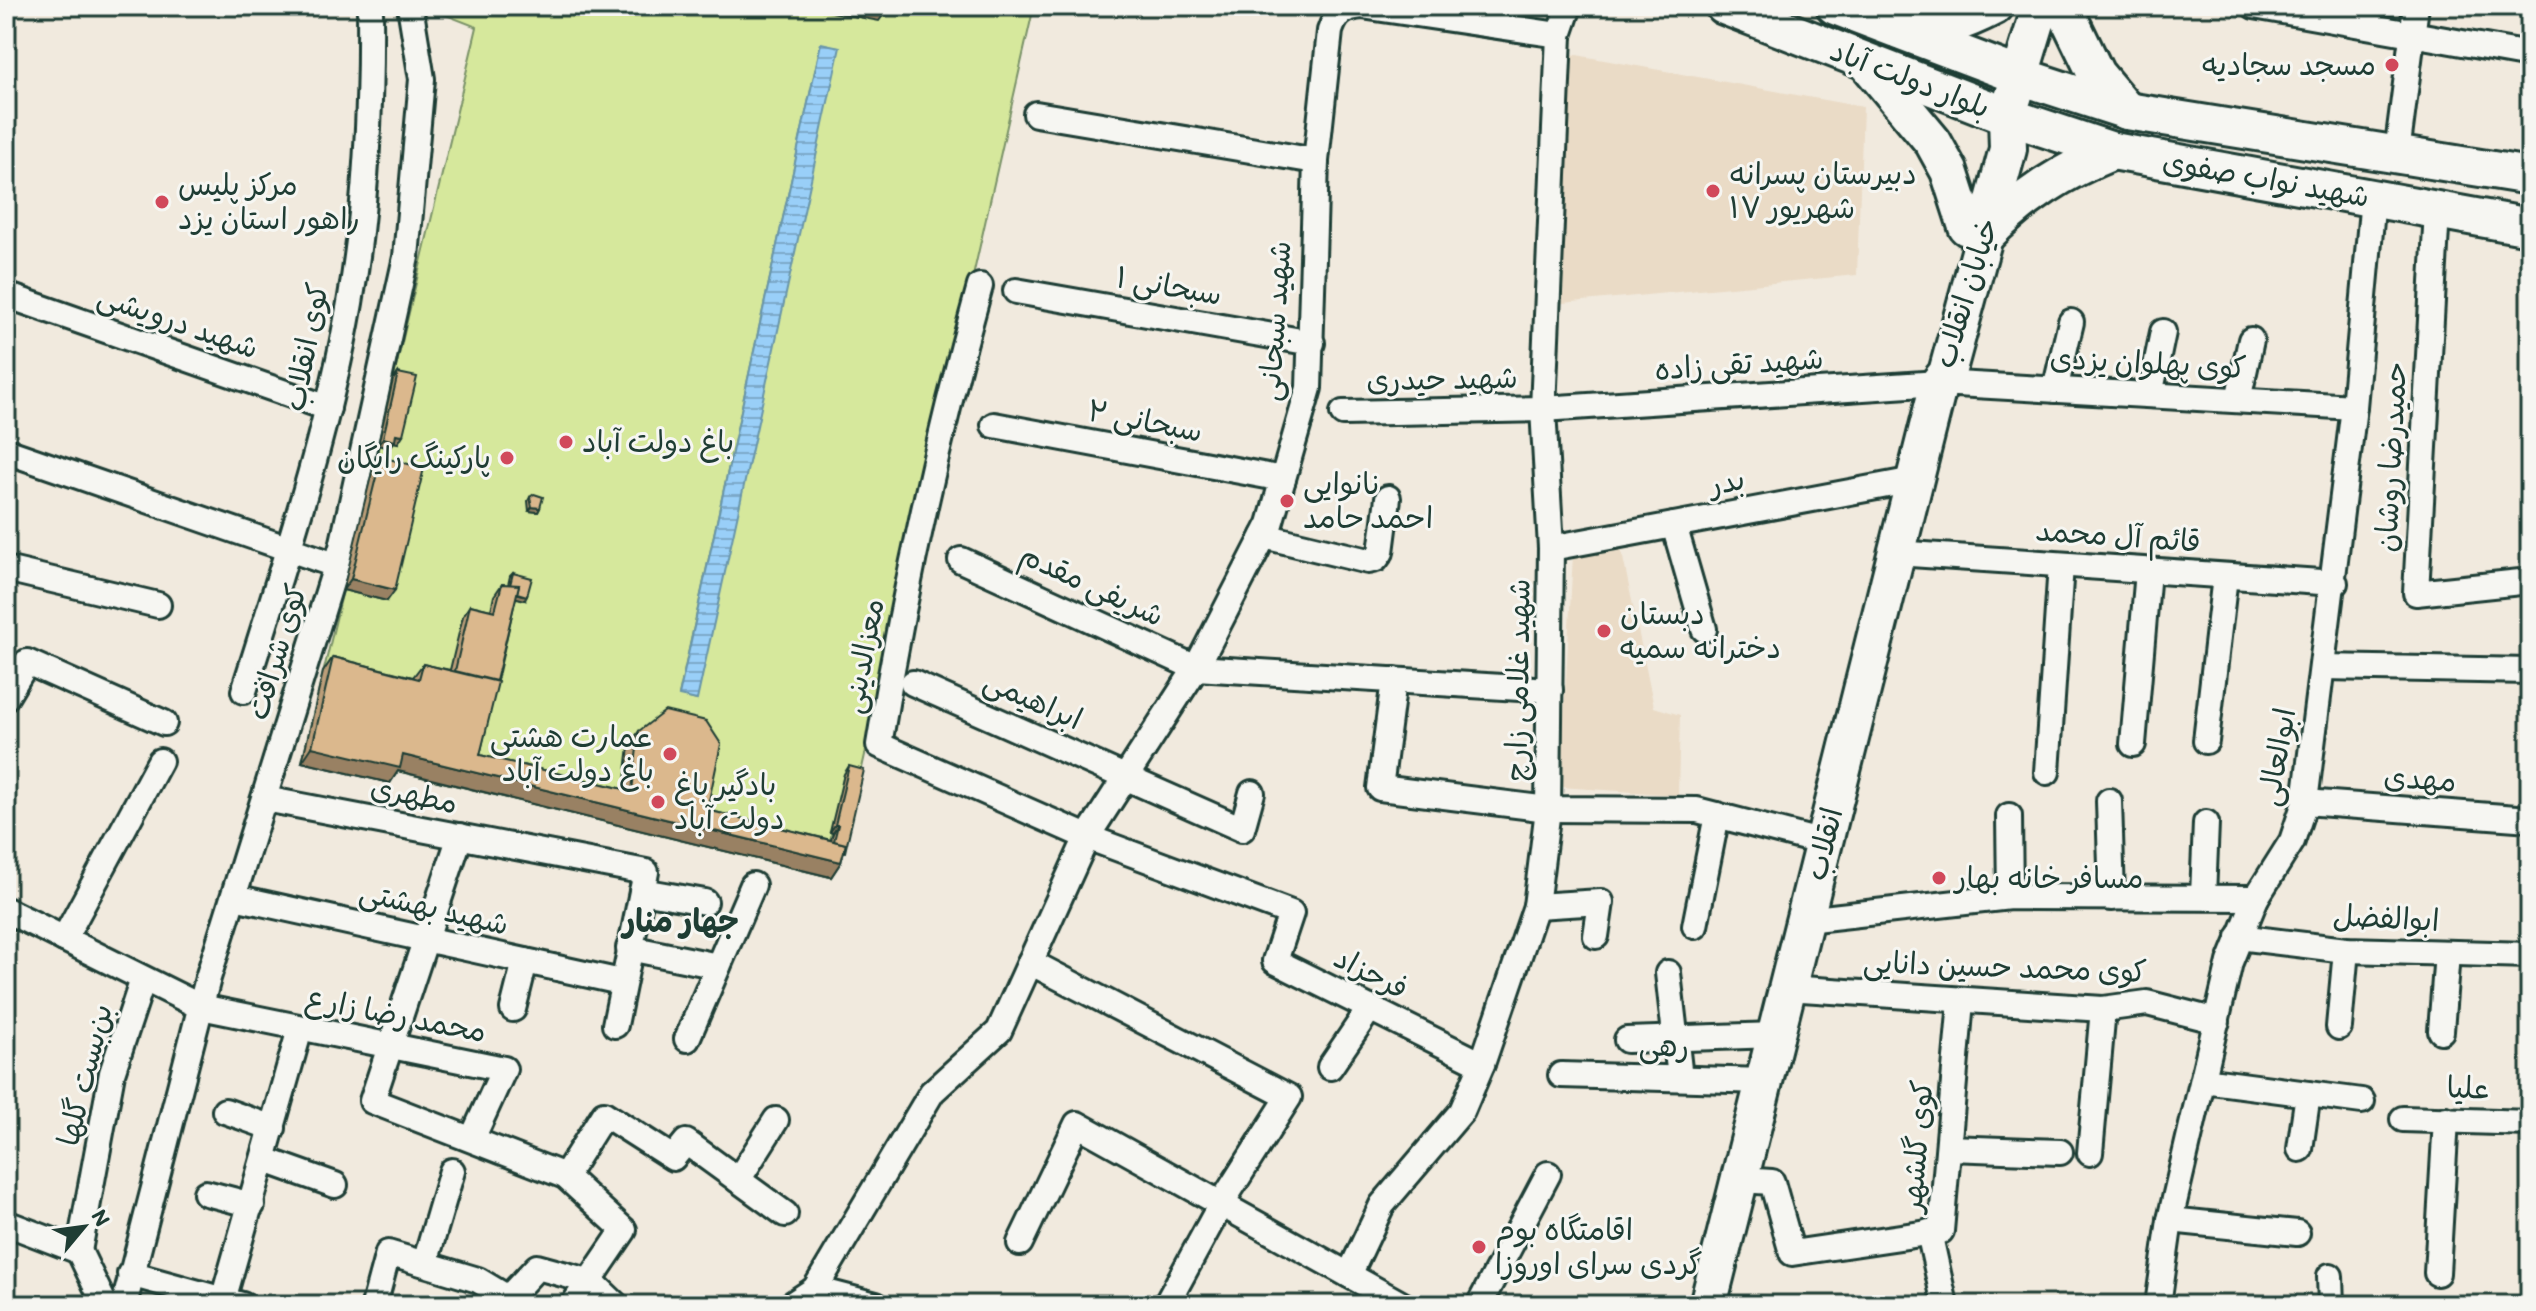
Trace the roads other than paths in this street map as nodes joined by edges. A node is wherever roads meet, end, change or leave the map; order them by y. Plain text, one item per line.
1 (370, 6) edge
2 (410, 6) edge
3 (1569, 6) edge
4 (1724, 6) edge
5 (1835, 6) edge
6 (1995, 6) edge
7 (2041, 6) edge
8 (2063, 6) edge
9 (2254, 6) edge
10 (2416, 6) edge
11 (1875, 23) junction
12 (2412, 34) junction
13 (1559, 35) junction
14 (2530, 55) edge
15 (1865, 61) junction
16 (2020, 76) junction
17 (2127, 111) junction
18 (1036, 114) dead end
19 (2007, 116) junction
20 (2113, 151) junction
21 (2397, 153) junction
22 (1316, 161) junction
23 (2530, 176) edge
24 (2373, 198) junction
25 (2437, 210) junction
26 (2530, 227) edge
27 (1975, 232) junction
28 (980, 286) dead end
29 (1016, 291) dead end
30 (6, 295) edge
31 (2071, 322) dead end
32 (2163, 332) dead end
33 (2251, 340) dead end
34 (1312, 343) junction
35 (1939, 383) junction
36 (2055, 390) junction
37 (2150, 395) junction
38 (2238, 400) junction
39 (2354, 407) junction
40 (328, 408) junction
41 (1543, 409) junction
42 (1343, 413) dead end
43 (994, 425) dead end
44 (6, 451) edge
45 (1283, 479) junction
46 (1914, 480) junction
47 (1388, 498) dead end
48 (1674, 525) junction
49 (1264, 536) junction
50 (1551, 548) junction
51 (288, 550) junction
52 (1896, 553) junction
53 (961, 560) dead end
54 (2061, 565) junction
55 (338, 566) junction
56 (6, 569) edge
57 (2148, 571) junction
58 (2225, 576) junction
59 (2530, 581) edge
60 (2335, 583) junction
61 (158, 605) dead end
62 (1704, 629) dead end
63 (2324, 667) junction
64 (1196, 668) junction
65 (2530, 671) edge
66 (1394, 680) junction
67 (913, 683) dead end
68 (1550, 690) junction
69 (244, 691) dead end
70 (6, 697) edge
71 (164, 723) dead end
72 (2206, 741) dead end
73 (2133, 744) dead end
74 (160, 761) dead end
75 (2047, 772) dead end
76 (1128, 776) junction
77 (1252, 793) dead end
78 (265, 799) junction
79 (2109, 801) dead end
80 (2305, 802) junction
81 (1548, 809) junction
82 (1717, 815) junction
83 (2009, 816) dead end
84 (2530, 819) edge
85 (2206, 823) dead end
86 (460, 836) junction
87 (1087, 837) junction
88 (1824, 843) junction
89 (644, 882) junction
90 (753, 885) dead end
91 (2203, 896) junction
92 (234, 897) junction
93 (2010, 897) junction
94 (2112, 898) junction
95 (2256, 898) junction
96 (705, 902) dead end
97 (1536, 906) junction
98 (6, 910) edge
99 (1291, 913) joint
100 (1805, 920) junction
101 (1695, 926) dead end
102 (1596, 936) dead end
103 (2239, 937) junction
104 (427, 938) junction
105 (64, 939) junction
106 (629, 948) junction
107 (2346, 950) junction
108 (2447, 953) junction
109 (2530, 955) edge
110 (525, 961) junction
111 (1030, 962) junction
112 (718, 966) junction
113 (1668, 973) dead end
114 (143, 979) junction
115 (621, 982) junction
116 (1787, 988) junction
117 (1961, 1001) junction
118 (201, 1007) junction
119 (1370, 1008) junction
120 (513, 1009) dead end
121 (2103, 1009) junction
122 (2217, 1021) junction
123 (615, 1025) dead end
124 (2339, 1027) dead end
125 (300, 1029) junction
126 (2441, 1031) dead end
127 (1776, 1035) junction
128 (687, 1039) dead end
129 (1676, 1039) junction
130 (1627, 1040) dead end
131 (388, 1048) junction
132 (1482, 1064) junction
133 (1330, 1067) dead end
134 (1561, 1075) dead end
135 (1680, 1078) junction
136 (2203, 1080) junction
137 (1764, 1081) junction
138 (2308, 1094) junction
139 (2362, 1101) dead end
140 (225, 1111) dead end
141 (2403, 1119) dead end
142 (2446, 1119) junction
143 (776, 1120) dead end
144 (2530, 1123) edge
145 (273, 1128) junction
146 (472, 1139) junction
147 (1949, 1148) junction
148 (2300, 1149) dead end
149 (2060, 1152) dead end
150 (2090, 1153) dead end
151 (265, 1160) junction
152 (452, 1171) dead end
153 (1548, 1174) dead end
154 (565, 1176) junction
155 (738, 1180) junction
156 (1740, 1180) junction
157 (335, 1185) dead end
158 (206, 1193) dead end
159 (1221, 1204) junction
160 (252, 1205) junction
161 (785, 1214) dead end
162 (2170, 1220) junction
163 (6, 1223) edge
164 (1929, 1232) junction
165 (2297, 1233) dead end
166 (1020, 1243) dead end
167 (79, 1251) junction
168 (425, 1263) junction
169 (2437, 1273) dead end
170 (130, 1274) junction
171 (1349, 1275) junction
172 (2330, 1276) dead end
173 (592, 1282) junction
174 (815, 1289) junction
175 (232, 1302) edge
176 (105, 1305) edge
177 (124, 1305) edge
178 (374, 1305) edge
179 (573, 1305) edge
180 (616, 1305) edge
181 (791, 1305) edge
182 (876, 1305) edge
183 (1166, 1305) edge
184 (1403, 1305) edge
185 (1479, 1305) edge
186 (1708, 1305) edge
187 (1945, 1305) edge
188 (1965, 1305) edge
189 (2158, 1305) edge
190 (2331, 1305) edge

1 - 40 street, کوی انقلاب
2 - 55 street, کوی شرافت
3 - 13 street
4 - 15 main road, بلوار دولت آباد
5 - 11 main road, بلوار دولت آباد
6 - 11 main road
7 - 16 main road, خیابان انقلاب
8 - 17 main road
9 - 12 street
10 - 12 street
11 - 16 main road, بلوار دولت آباد
12 - 14 street
12 - 21 street
13 - 22 street, شهید سبحانی
13 - 41 street, شهید غلامی زارچ
15 - 19 main road, بلوار دولت آباد
15 - 27 main road
16 - 17 main road, شهید نواب صفوی
16 - 19 main road, خیابان انقلاب
17 - 21 main road, شهید نواب صفوی
18 - 22 street
19 - 20 main road, شهید نواب صفوی
19 - 27 main road, خیابان انقلاب
20 - 24 main road, شهید نواب صفوی
20 - 27 main road
21 - 23 main road, شهید نواب صفوی
22 - 34 street, شهید سبحانی
24 - 25 main road, شهید نواب صفوی
24 - 39 street, ابوالعالی
25 - 26 main road, شهید نواب صفوی
25 - 59 street, حمیدرضا روشان
27 - 35 main road, خیابان انقلاب
28 - 87 street, معزالدینی
29 - 34 street, سبحانی ۱
30 - 40 street, شهید درویشی
31 - 36 street
32 - 37 street
33 - 38 street
34 - 45 street, شهید سبحانی
35 - 36 street, کوی پهلوان یزدی
35 - 41 street, شهید تقی زاده
35 - 46 main road, انقلاب
36 - 37 street, کوی پهلوان یزدی
37 - 38 street, کوی پهلوان یزدی
38 - 39 street, کوی پهلوان یزدی
39 - 60 street, ابوالعالی
40 - 51 street, کوی انقلاب
41 - 42 street, شهید حیدری
41 - 50 street, شهید غلامی زارچ
43 - 45 street, سبحانی ۲
44 - 51 street
45 - 49 street, شهید سبحانی
46 - 48 street, بدر
46 - 52 main road, انقلاب
47 - 49 street
48 - 50 street, بدر
48 - 62 street
49 - 64 street, شهید سبحانی
50 - 68 street, شهید غلامی زارچ
51 - 55 street
51 - 69 street, کوی انقلاب
52 - 54 street, قائم آل محمد
52 - 88 main road, انقلاب
53 - 64 street, شریفی مقدم
54 - 57 street, قائم آل محمد
54 - 75 street
55 - 78 street, کوی شرافت
56 - 61 street
57 - 58 street, قائم آل محمد
57 - 73 street
58 - 60 street, قائم آل محمد
58 - 72 street
60 - 63 street, ابوالعالی
63 - 65 street
63 - 80 street, ابوالعالی
64 - 66 street
64 - 76 street, شهید سبحانی
66 - 68 street
66 - 81 street
67 - 76 street, ابراهیمی
68 - 81 street, شهید غلامی زارچ
70 - 71 street
74 - 105 street
76 - 77 street, ابراهیمی
76 - 87 street, شهید سبحانی
78 - 86 street, مطهری
78 - 92 street, کوی شرافت
79 - 94 street
80 - 84 street, مهدی
80 - 95 street, ابوالعالی
81 - 82 street
81 - 97 street, شهید غلامی زارچ
82 - 88 street
82 - 101 street
83 - 93 street
85 - 91 street
86 - 89 street, مطهری
86 - 104 street
87 - 99 street, معزالدینی
87 - 111 street, شهید سبحانی
88 - 100 main road, انقلاب
89 - 96 street, مطهری
89 - 106 street
90 - 112 street
91 - 94 street
91 - 95 street
92 - 104 street, شهید بهشتی
92 - 118 street, کوی شرافت
93 - 94 street
93 - 100 street
95 - 103 street, ابوالعالی
97 - 102 street
97 - 132 street, شهید غلامی زارچ
98 - 105 street, محمد رضا زارع
99 - 119 street, فرحزاد
100 - 116 main road, انقلاب
103 - 107 street, ابوالفضل
103 - 122 street, ابوالعالی
104 - 110 street, شهید بهشتی
104 - 131 street
105 - 114 street, محمد رضا زارع
106 - 112 street
106 - 115 street
107 - 108 street, ابوالفضل
107 - 124 street
108 - 109 street, ابوالفضل
108 - 126 street
110 - 115 street, شهید بهشتی
110 - 120 street
111 - 159 street
111 - 174 street, شهید سبحانی
112 - 128 street
113 - 129 street
114 - 118 street, محمد رضا زارع
114 - 167 street, بن‌بست گلها
115 - 123 street
116 - 117 street, کوی محمد حسین دانایی
116 - 127 main road, انقلاب
117 - 121 street, کوی محمد حسین دانایی
117 - 147 street, کوی گلشهر
118 - 125 street, محمد رضا زارع
118 - 170 street, کوی شرافت
119 - 132 street, فرحزاد
119 - 133 street
121 - 122 street, کوی محمد حسین دانایی
121 - 150 street
122 - 136 street, ابوالعالی
125 - 131 street, محمد رضا زارع
125 - 145 street
127 - 129 street
127 - 137 main road, انقلاب
129 - 130 street
129 - 135 street
131 - 146 street
131 - 146 street, محمد رضا زارع
132 - 171 street, شهید غلامی زارچ
134 - 135 street, رهی
135 - 137 street, رهی
136 - 138 street
136 - 162 street, ابوالعالی
137 - 156 main road, انقلاب
138 - 139 street
138 - 148 street
140 - 145 street
141 - 142 street, علیا
142 - 144 street, علیا
142 - 169 street
143 - 155 street
145 - 151 street
146 - 154 street
147 - 149 street
147 - 164 street, کوی گلشهر
151 - 157 street
151 - 160 street
152 - 168 street
153 - 185 street
154 - 155 street
154 - 173 street
155 - 161 street
156 - 164 street, کوی گلشهر
156 - 186 main road, انقلاب
158 - 160 street
159 - 166 street
159 - 171 street
159 - 183 street
160 - 175 street
162 - 165 street
162 - 189 street, ابوالعالی
163 - 167 street
164 - 187 street
167 - 176 street
168 - 173 street
168 - 178 street
170 - 175 street
170 - 177 street, کوی شرافت
171 - 184 street
172 - 190 street
173 - 179 street
173 - 180 street
174 - 181 street
174 - 182 street
187 - 188 street

